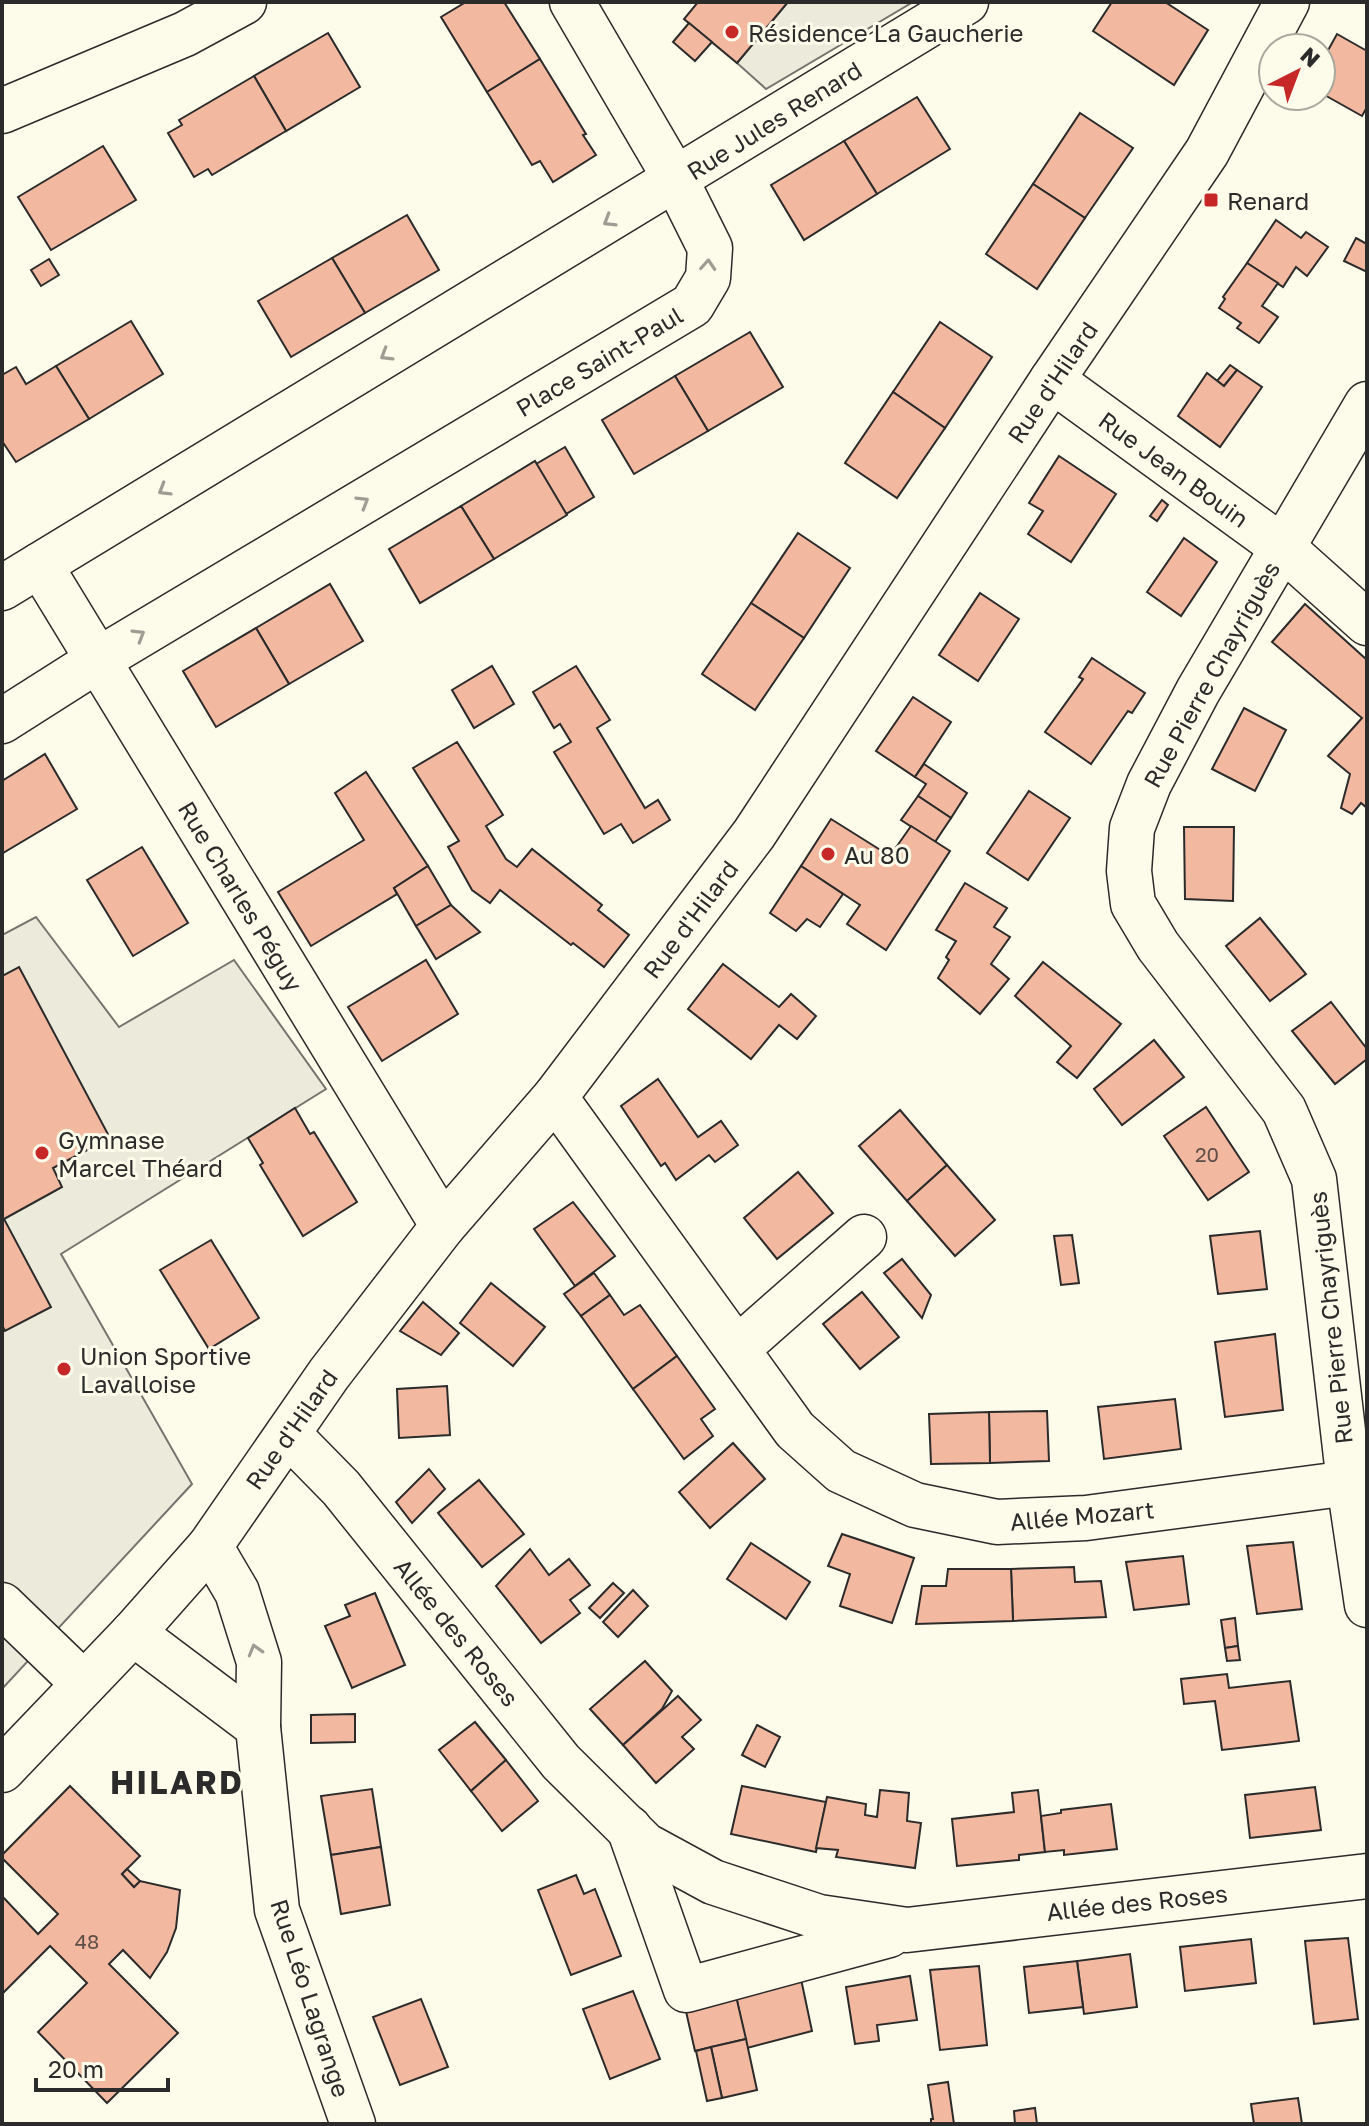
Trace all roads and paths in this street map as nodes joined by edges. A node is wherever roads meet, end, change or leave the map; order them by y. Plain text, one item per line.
1 (244, 2) edge
2 (572, 2) edge
3 (966, 2) edge
4 (1282, 4) edge
5 (175, 18) edge
6 (2, 111) edge
7 (676, 180) junction
8 (1052, 380) junction
9 (1367, 404) edge
10 (1282, 547) junction
11 (40, 565) junction
12 (2, 588) edge
13 (1367, 623) edge
14 (98, 660) junction
15 (2, 721) edge
16 (555, 1097) junction
17 (443, 1226) junction
18 (864, 1237) dead end
19 (737, 1349) junction
20 (288, 1434) junction
21 (1349, 1483) junction
22 (210, 1546) junction
23 (2, 1605) edge
24 (1367, 1605) edge
25 (133, 1633) junction
26 (84, 1684) junction
27 (258, 1727) junction
28 (2, 1770) edge
29 (629, 1828) junction
30 (1367, 1876) edge
31 (907, 1930) junction
32 (353, 2124) edge

1 - 5 street
2 - 7 street, Rue Jules Renard
3 - 7 street, Rue Jules Renard
4 - 8 street, Rue d'Hilard
5 - 6 street
7 -> 11 street
14 -> 7 street, Place Saint-Paul
8 - 10 street, Rue Jean Bouin
8 - 16 street, Rue d'Hilard
9 - 10 street, Rue Pierre Chayriguès
10 - 13 street, Rue Jean Bouin
10 - 21 street, Rue Pierre Chayriguès
11 - 12 street
11 - 14 street, Rue Charles Péguy
14 - 15 street, Place Saint-Paul
14 - 17 street, Rue Charles Péguy
16 - 17 street, Rue d'Hilard
16 - 19 street, Allée Mozart
17 - 20 street, Rue d'Hilard
18 - 19 street
19 - 21 street, Allée Mozart
20 - 22 street, Rue d'Hilard
20 - 29 street, Allée des Roses
21 - 24 street, Rue Pierre Chayriguès
22 - 25 street, Rue d'Hilard
27 -> 22 street, Rue Léo Lagrange
23 - 26 street
25 - 26 street, Rue d'Hilard
25 - 27 street
26 - 28 street, Rue d'Hilard
27 - 32 street, Rue Léo Lagrange
29 - 31 street, Allée des Roses
29 - 31 street, Allée des Roses
30 - 31 street, Allée des Roses

